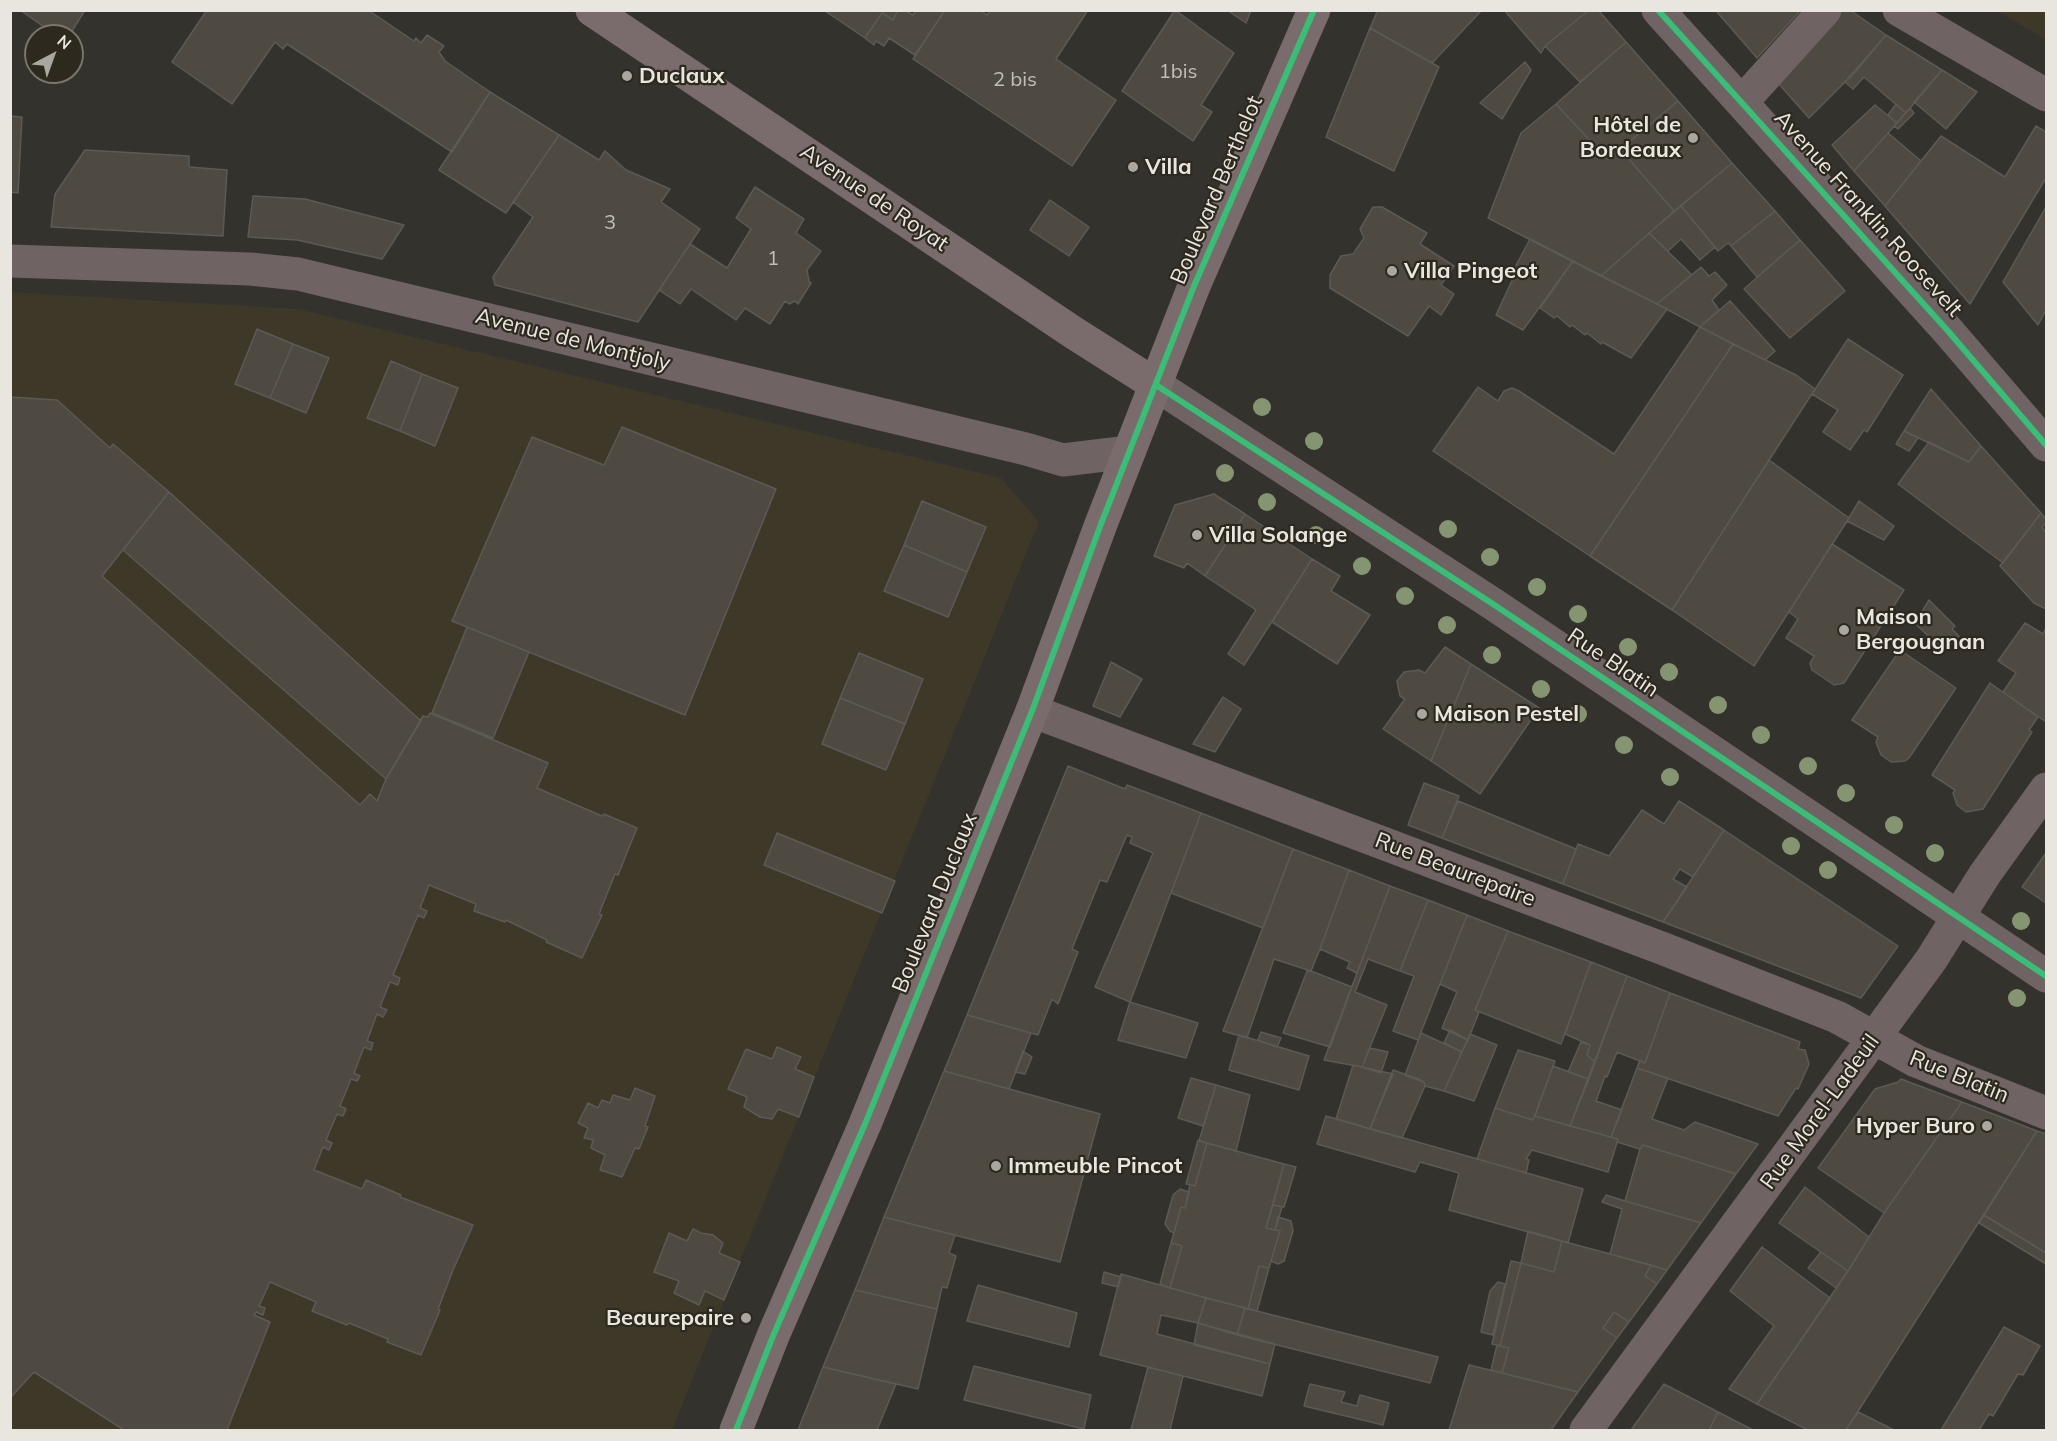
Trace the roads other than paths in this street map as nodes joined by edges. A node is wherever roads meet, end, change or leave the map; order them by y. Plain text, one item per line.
1 (592, 10) edge
2 (1314, 10) edge
3 (1658, 10) edge
4 (1825, 10) edge
5 (1899, 10) edge
6 (2046, 95) edge
7 (1742, 102) junction
8 (10, 261) edge
9 (1156, 385) junction
10 (2046, 445) edge
11 (1130, 452) junction
12 (1032, 711) junction
13 (2046, 789) edge
14 (1959, 916) junction
15 (2046, 976) edge
16 (1873, 1038) junction
17 (2046, 1113) edge
18 (736, 1431) edge
19 (1586, 1431) edge

1 - 9 main road, Avenue de Royat
2 - 9 main road, Boulevard Berthelot
3 - 7 street, Avenue Franklin Roosevelt
4 - 7 street
5 - 6 street
7 - 10 street, Avenue Franklin Roosevelt
8 - 11 street, Avenue de Montjoly
9 - 11 main road, Boulevard Duclaux
9 - 14 street, Rue Blatin
11 - 12 main road, Boulevard Duclaux
12 - 16 street, Rue Beaurepaire
12 - 18 main road, Boulevard Duclaux
13 - 14 street, Rue Morel-Ladeuil
14 - 15 street, Rue Blatin
14 - 16 street, Rue Morel-Ladeuil
16 - 17 street, Rue Blatin
16 - 19 street, Rue Morel-Ladeuil

